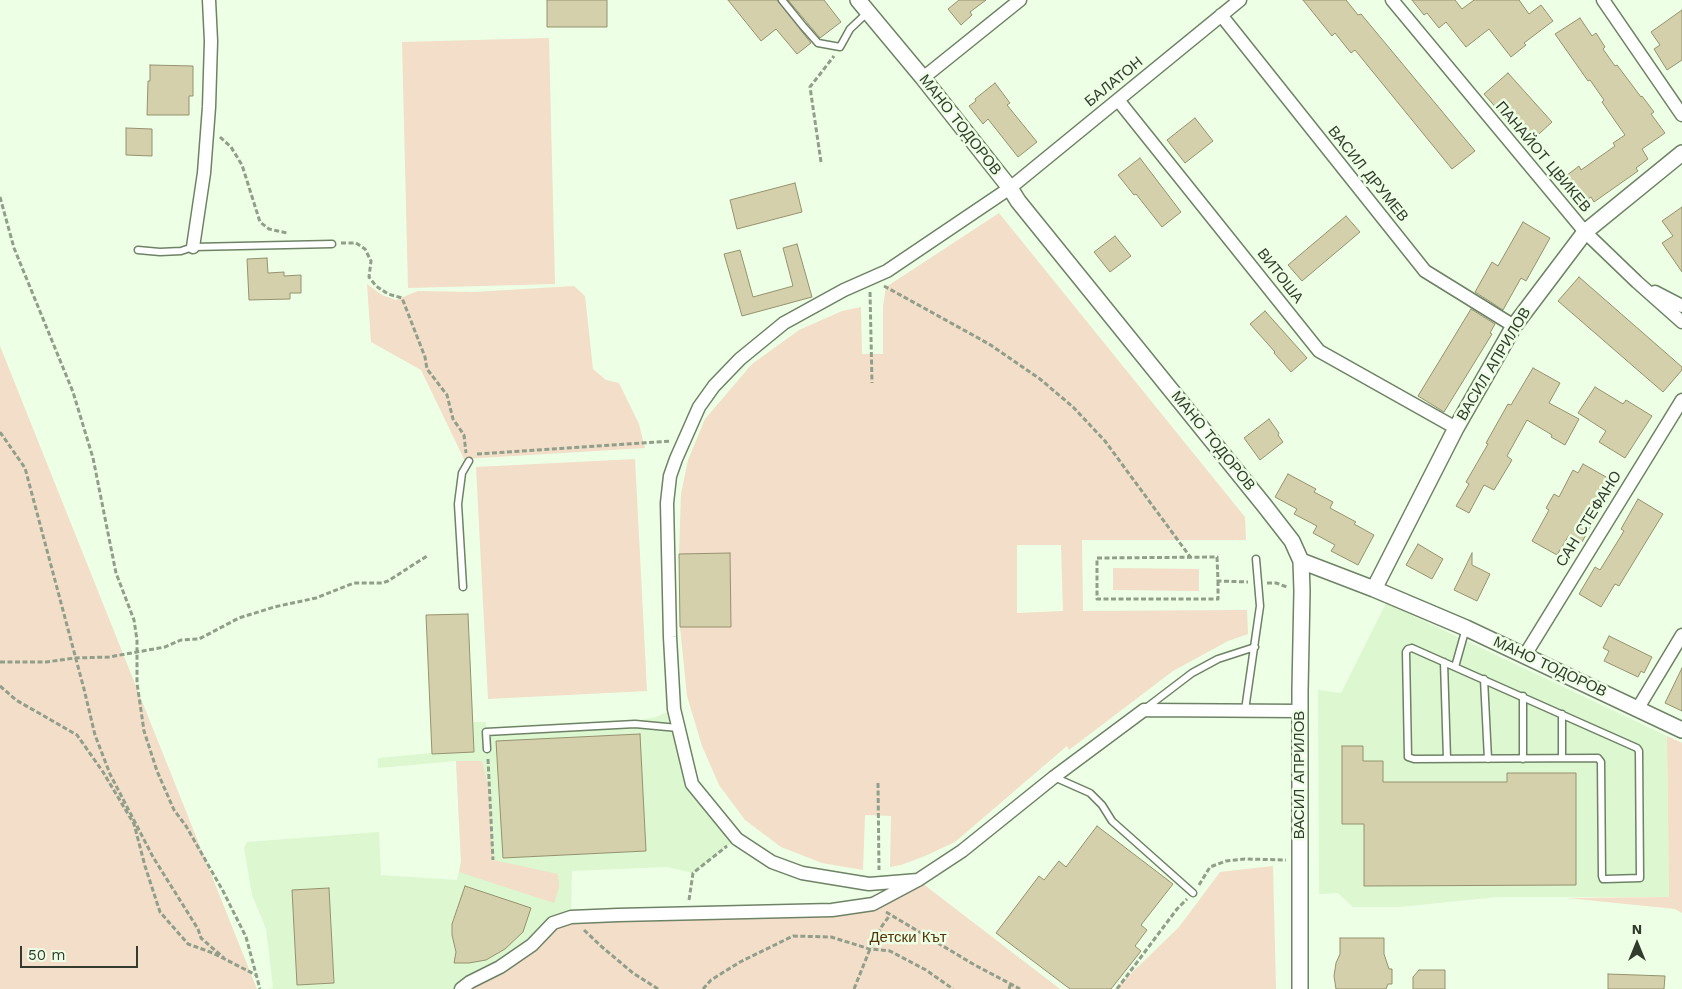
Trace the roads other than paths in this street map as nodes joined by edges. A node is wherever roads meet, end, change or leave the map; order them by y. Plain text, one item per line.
1 (209, 0) edge
2 (782, 0) edge
3 (858, 0) edge
4 (1020, 0) edge
5 (1240, 0) edge
6 (1392, 0) edge
7 (1603, 0) edge
8 (868, 12) junction
9 (1221, 15) junction
10 (923, 78) junction
11 (1118, 100) junction
12 (1682, 115) edge
13 (1682, 153) edge
14 (1010, 188) junction
15 (1585, 232) junction
16 (332, 244) road end
17 (193, 247) junction
18 (138, 250) dead end
19 (1637, 282) junction
20 (1682, 306) edge
21 (1682, 322) edge
22 (1514, 326) junction
23 (1682, 400) edge
24 (1456, 428) junction
25 (469, 461) road end
26 (1256, 559) dead end
27 (1301, 561) junction
28 (463, 587) dead end
29 (1374, 589) junction
30 (1466, 628) junction
31 (1682, 635) edge
32 (1255, 647) junction
33 (1525, 655) junction
34 (1444, 662) junction
35 (1455, 667) junction
36 (1484, 680) junction
37 (1522, 696) junction
38 (1638, 708) junction
39 (1144, 710) junction
40 (1244, 710) junction
41 (1300, 711) junction
42 (1562, 714) junction
43 (678, 728) junction
44 (1682, 730) edge
45 (487, 749) road end
46 (1562, 758) junction
47 (1447, 759) junction
48 (1488, 759) junction
49 (1523, 759) junction
50 (1054, 777) junction
51 (918, 880) junction
52 (1193, 893) dead end
53 (461, 989) edge
54 (1300, 989) edge

1 - 17 street
2 - 8 lane
3 - 8 street, МАНО ТОДОРОВ
4 - 10 street
5 - 9 street, БАЛАТОН
6 - 15 street, ПАНАЙОТ ЦВИКЕВ
7 - 12 street
8 - 10 street, МАНО ТОДОРОВ
9 - 11 street, БАЛАТОН
9 - 22 street, ВАСИЛ ДРУМЕВ
10 - 14 street, МАНО ТОДОРОВ
11 - 14 street, БАЛАТОН
11 - 24 street, ВИТОША
13 - 15 street, ВАСИЛ АПРИЛОВ
14 - 27 street, МАНО ТОДОРОВ
14 - 43 street, БАЛАТОН
15 - 19 street, ПАНАЙОТ ЦВИКЕВ
15 - 22 street, ВАСИЛ АПРИЛОВ
16 - 17 lane
17 - 18 lane
19 - 20 street
19 - 21 street, ПАНАЙОТ ЦВИКЕВ
22 - 24 street, ВАСИЛ АПРИЛОВ
23 - 33 street, САН СТЕФАНО
24 - 29 street, ВАСИЛ АПРИЛОВ
25 - 28 lane
26 - 32 lane
27 - 29 street, МАНО ТОДОРОВ
27 - 41 street, ВАСИЛ АПРИЛОВ
29 - 30 street, МАНО ТОДОРОВ
30 - 33 street, МАНО ТОДОРОВ
30 - 35 lane
31 - 38 street
32 - 39 lane
32 - 40 lane
33 - 38 street, МАНО ТОДОРОВ
34 - 35 lane
34 - 47 lane
34 - 47 lane
35 - 36 lane
36 - 37 lane
36 - 48 lane
37 - 42 lane
37 - 49 lane
38 - 44 street, МАНО ТОДОРОВ
39 - 40 street
39 - 50 street
40 - 41 street
41 - 54 street, ВАСИЛ АПРИЛОВ
42 - 46 lane
42 - 46 lane
43 - 45 lane
43 - 51 street, БАЛАТОН
46 - 49 lane
47 - 48 lane
48 - 49 lane
50 - 51 street
50 - 52 lane
51 - 53 street

